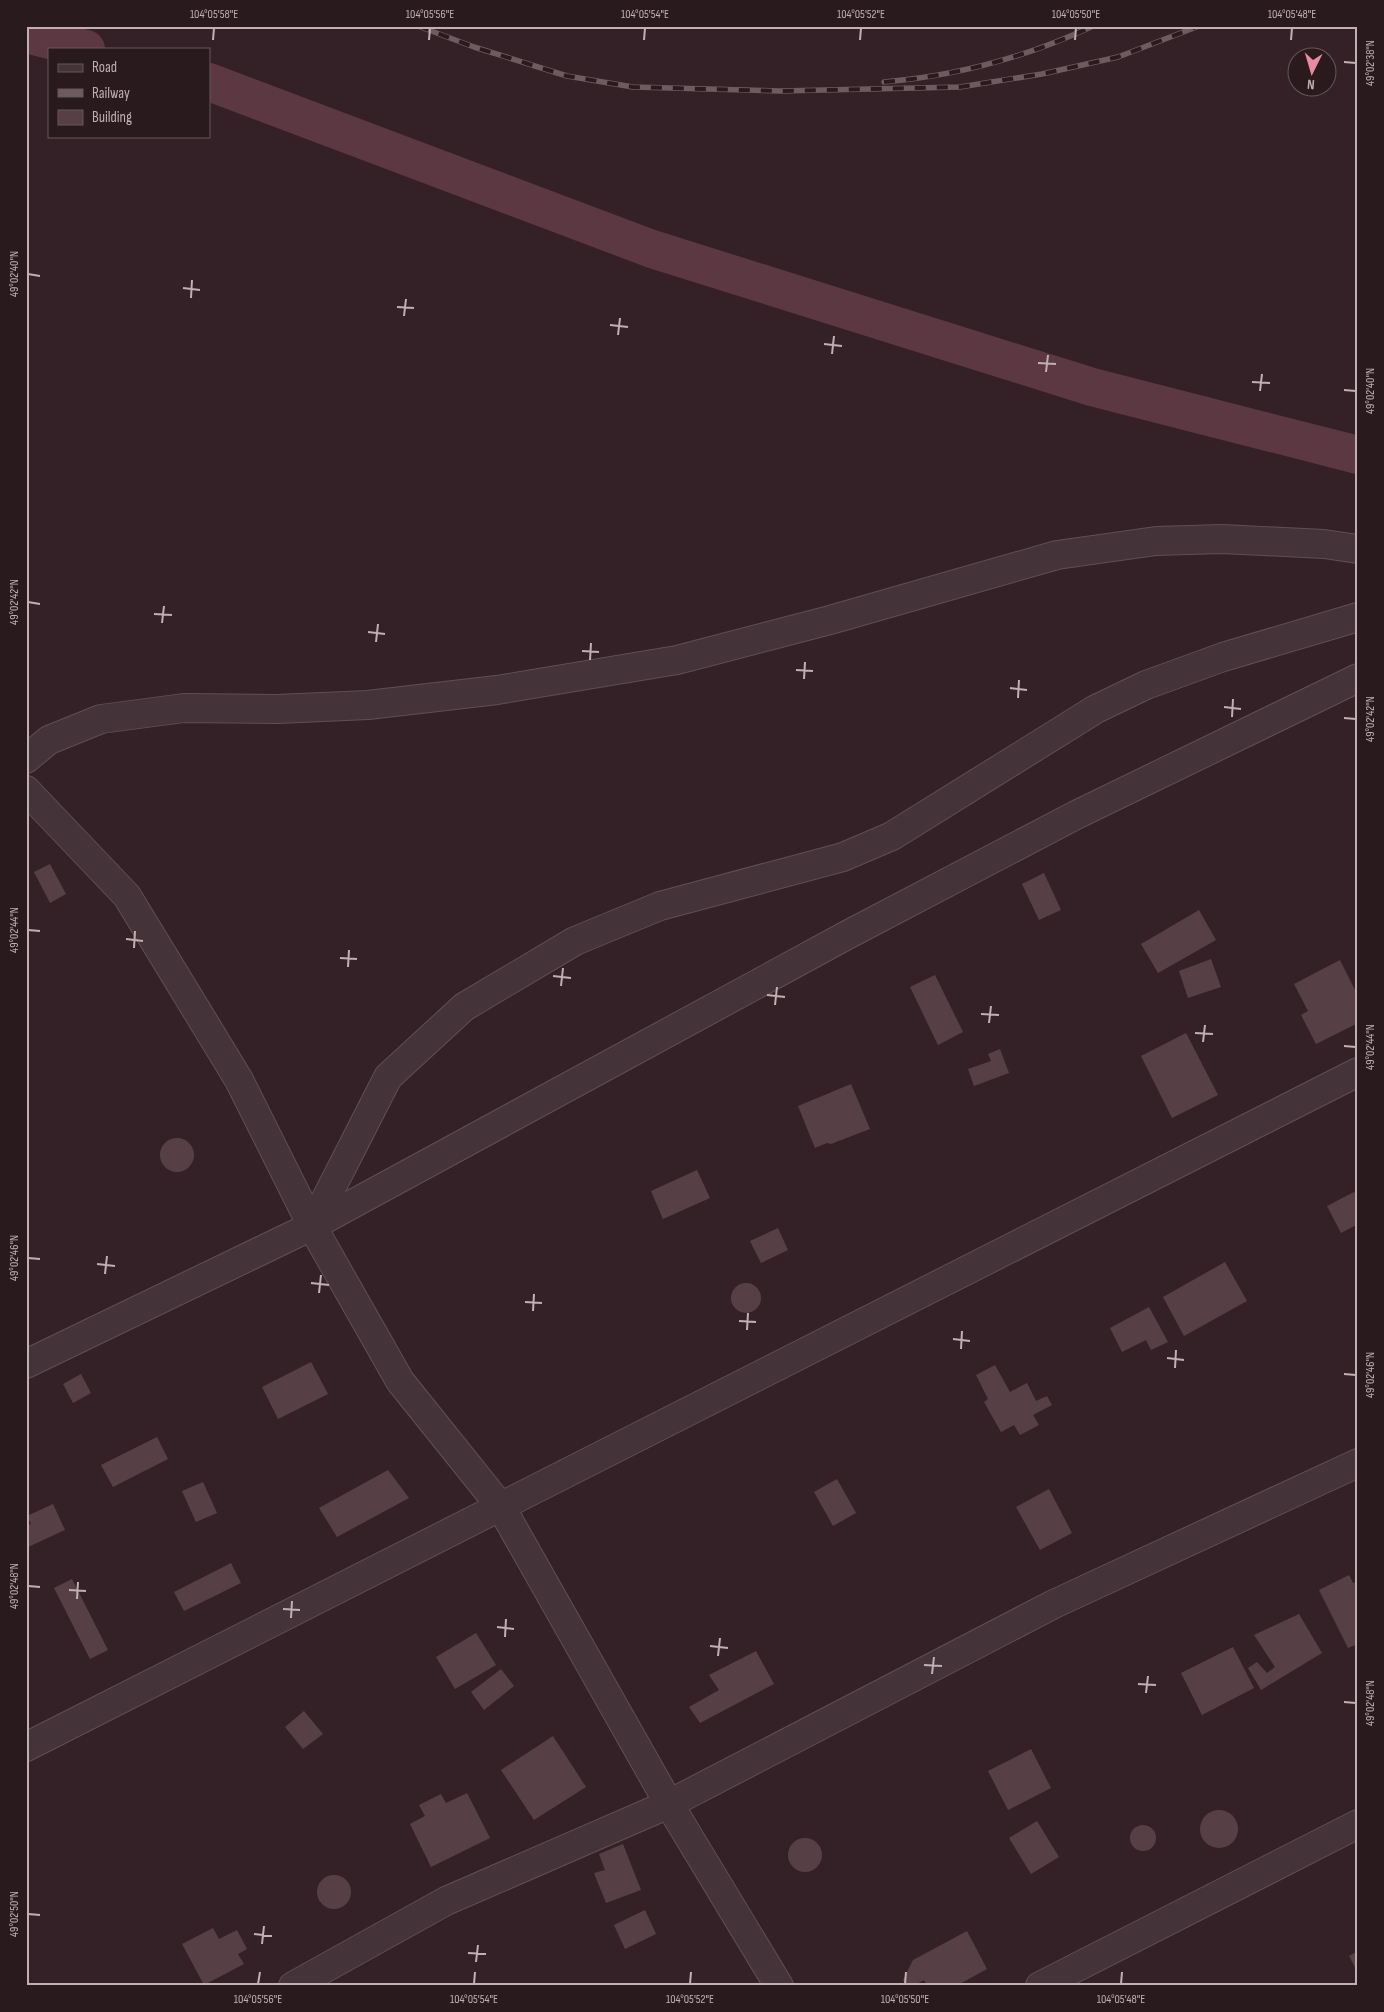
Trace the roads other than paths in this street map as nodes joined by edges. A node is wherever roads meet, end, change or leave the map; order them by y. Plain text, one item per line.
1 (1358, 549) edge
2 (1358, 617) edge
3 (1358, 678) edge
4 (26, 759) edge
5 (26, 790) edge
6 (1358, 1072) edge
7 (312, 1226) junction
8 (26, 1364) edge
9 (1358, 1463) edge
10 (501, 1507) junction
11 (26, 1747) edge
12 (669, 1804) junction
13 (1358, 1824) edge
14 (292, 1986) edge
15 (779, 1986) edge
16 (1040, 1986) edge

1 - 4 street
2 - 7 street
3 - 7 street
5 - 7 street
6 - 10 street
7 - 8 street
7 - 10 street
9 - 12 street
10 - 11 street
10 - 12 street
12 - 14 street
12 - 15 street
13 - 16 street

